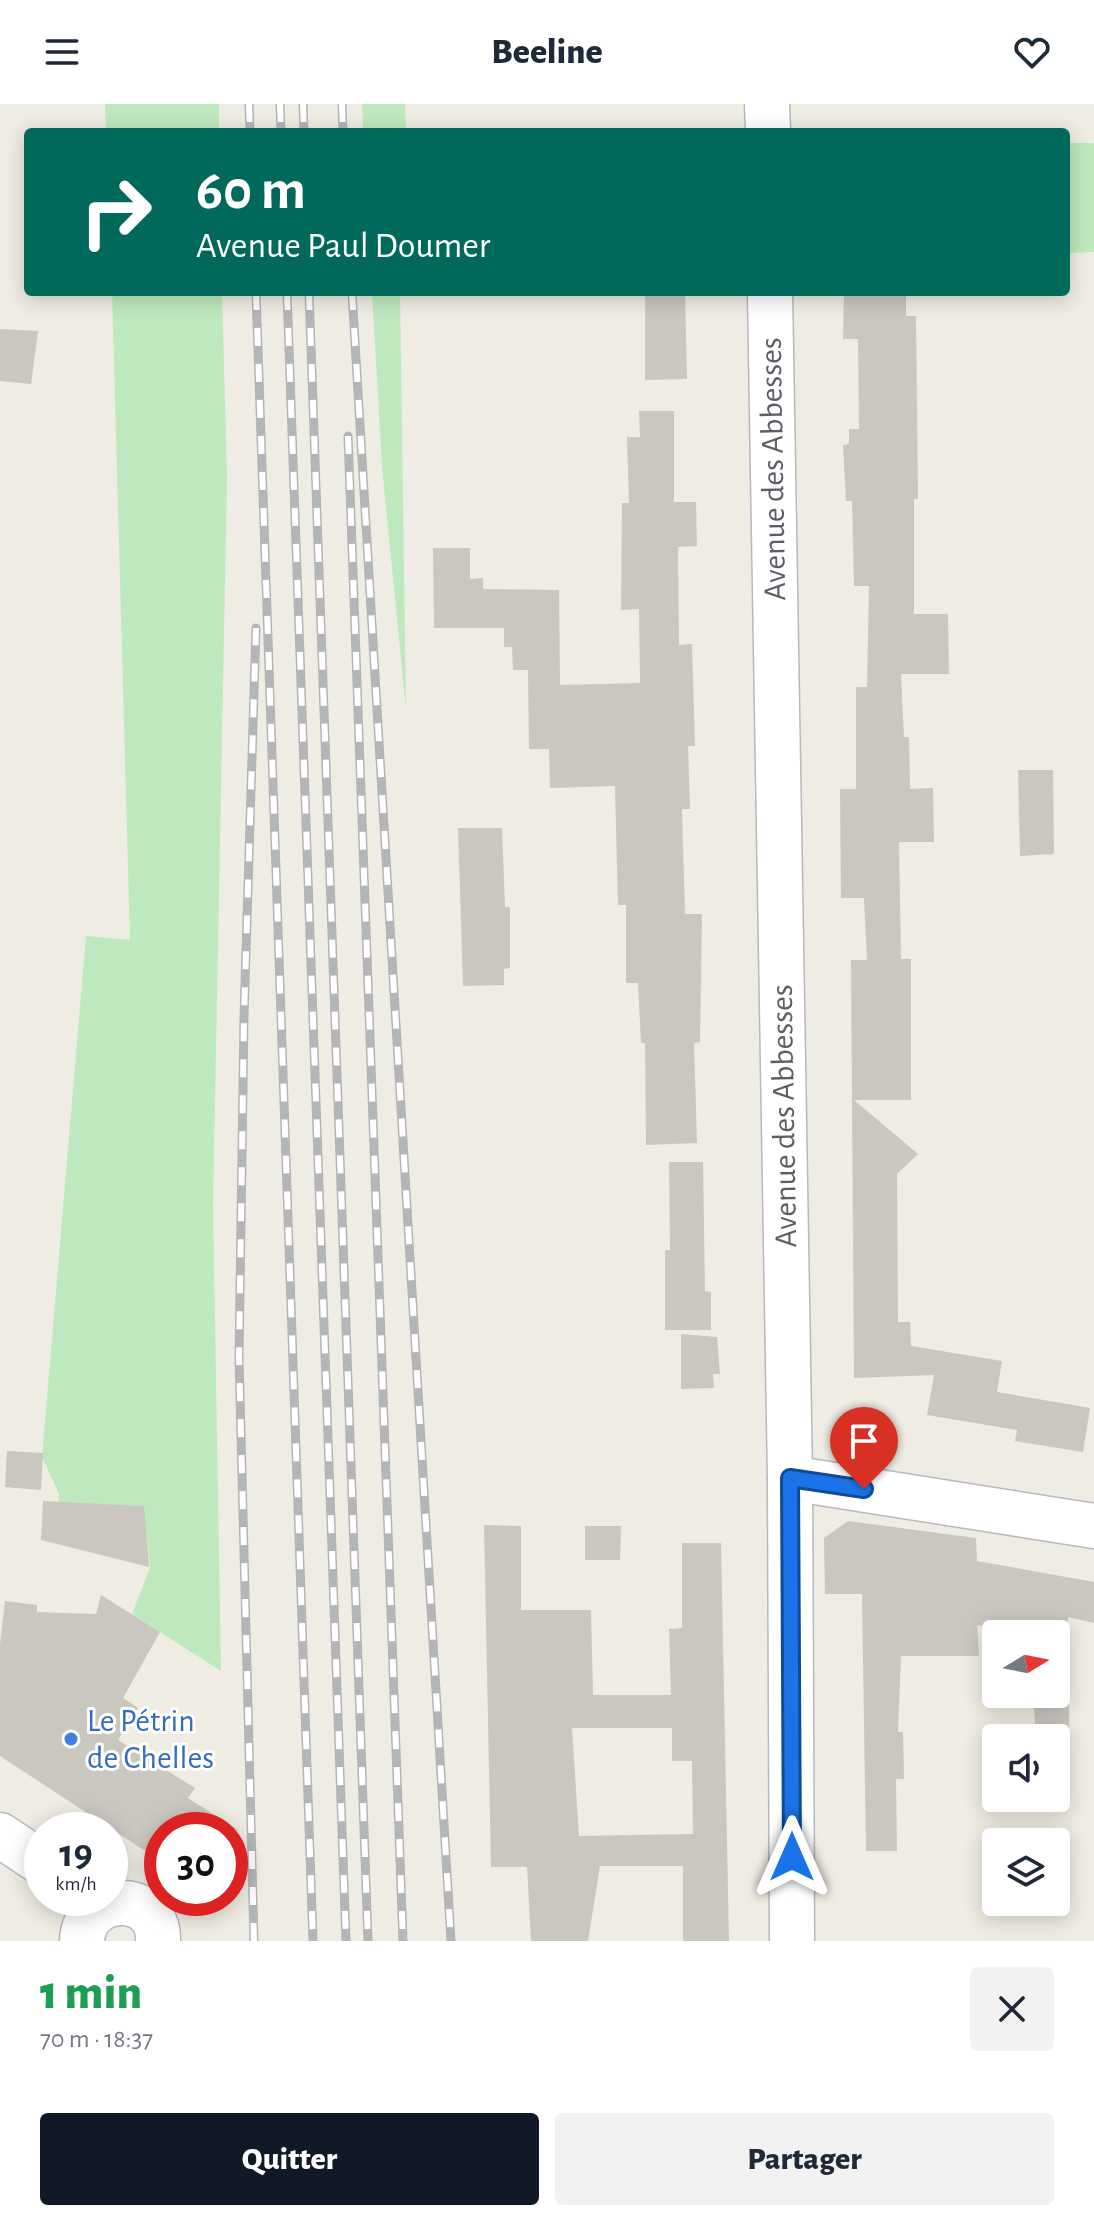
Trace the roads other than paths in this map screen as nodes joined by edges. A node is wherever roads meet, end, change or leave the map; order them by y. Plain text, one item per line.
1 (767, 104) edge
2 (768, 128) edge
3 (770, 296) edge
4 (790, 1478) junction
5 (1094, 1526) edge
6 (0, 1835) edge
7 (24, 1851) edge
8 (128, 1904) edge
9 (158, 1941) edge
10 (792, 1941) edge

1 - 2 street
3 - 4 street, Avenue des Abbesses
4 - 5 street
4 - 10 street, Avenue des Abbesses
6 - 7 street
8 - 9 street

